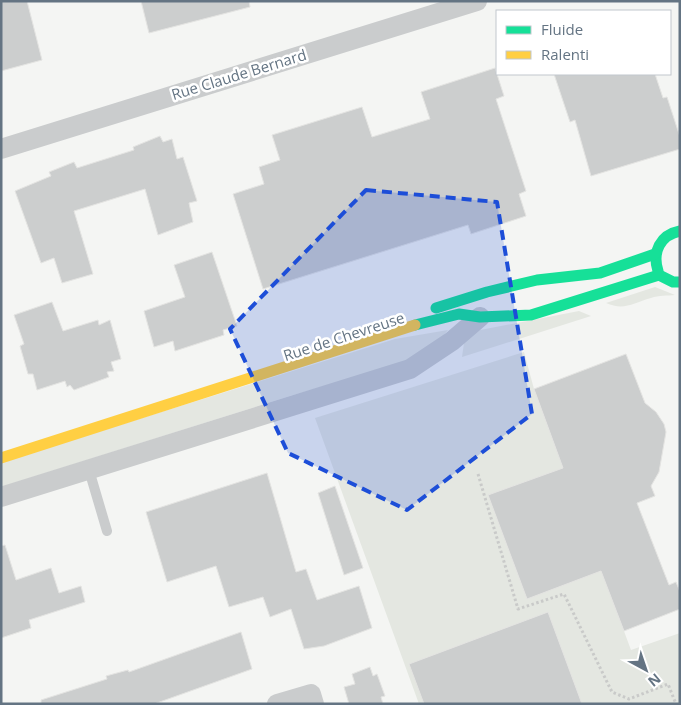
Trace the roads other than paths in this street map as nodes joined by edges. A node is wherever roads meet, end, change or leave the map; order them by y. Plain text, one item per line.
1 (477, 1) edge
2 (1, 148) edge
3 (680, 231) edge
4 (655, 254) junction
5 (659, 275) junction
6 (680, 282) edge
7 (480, 317) junction
8 (1, 446) edge
9 (1, 458) edge
10 (89, 470) junction
11 (1, 497) edge
12 (107, 531) dead end
13 (277, 704) edge
14 (314, 704) edge

1 - 2 street, Rue Claude Bernard
3 - 4 street
4 - 5 street
4 - 8 street, Rue de Chevreuse
5 - 6 street
5 - 7 street, Rue de Chevreuse
7 - 9 street, Rue de Chevreuse
7 - 10 street
10 - 11 street
10 - 12 lane
13 - 14 street

